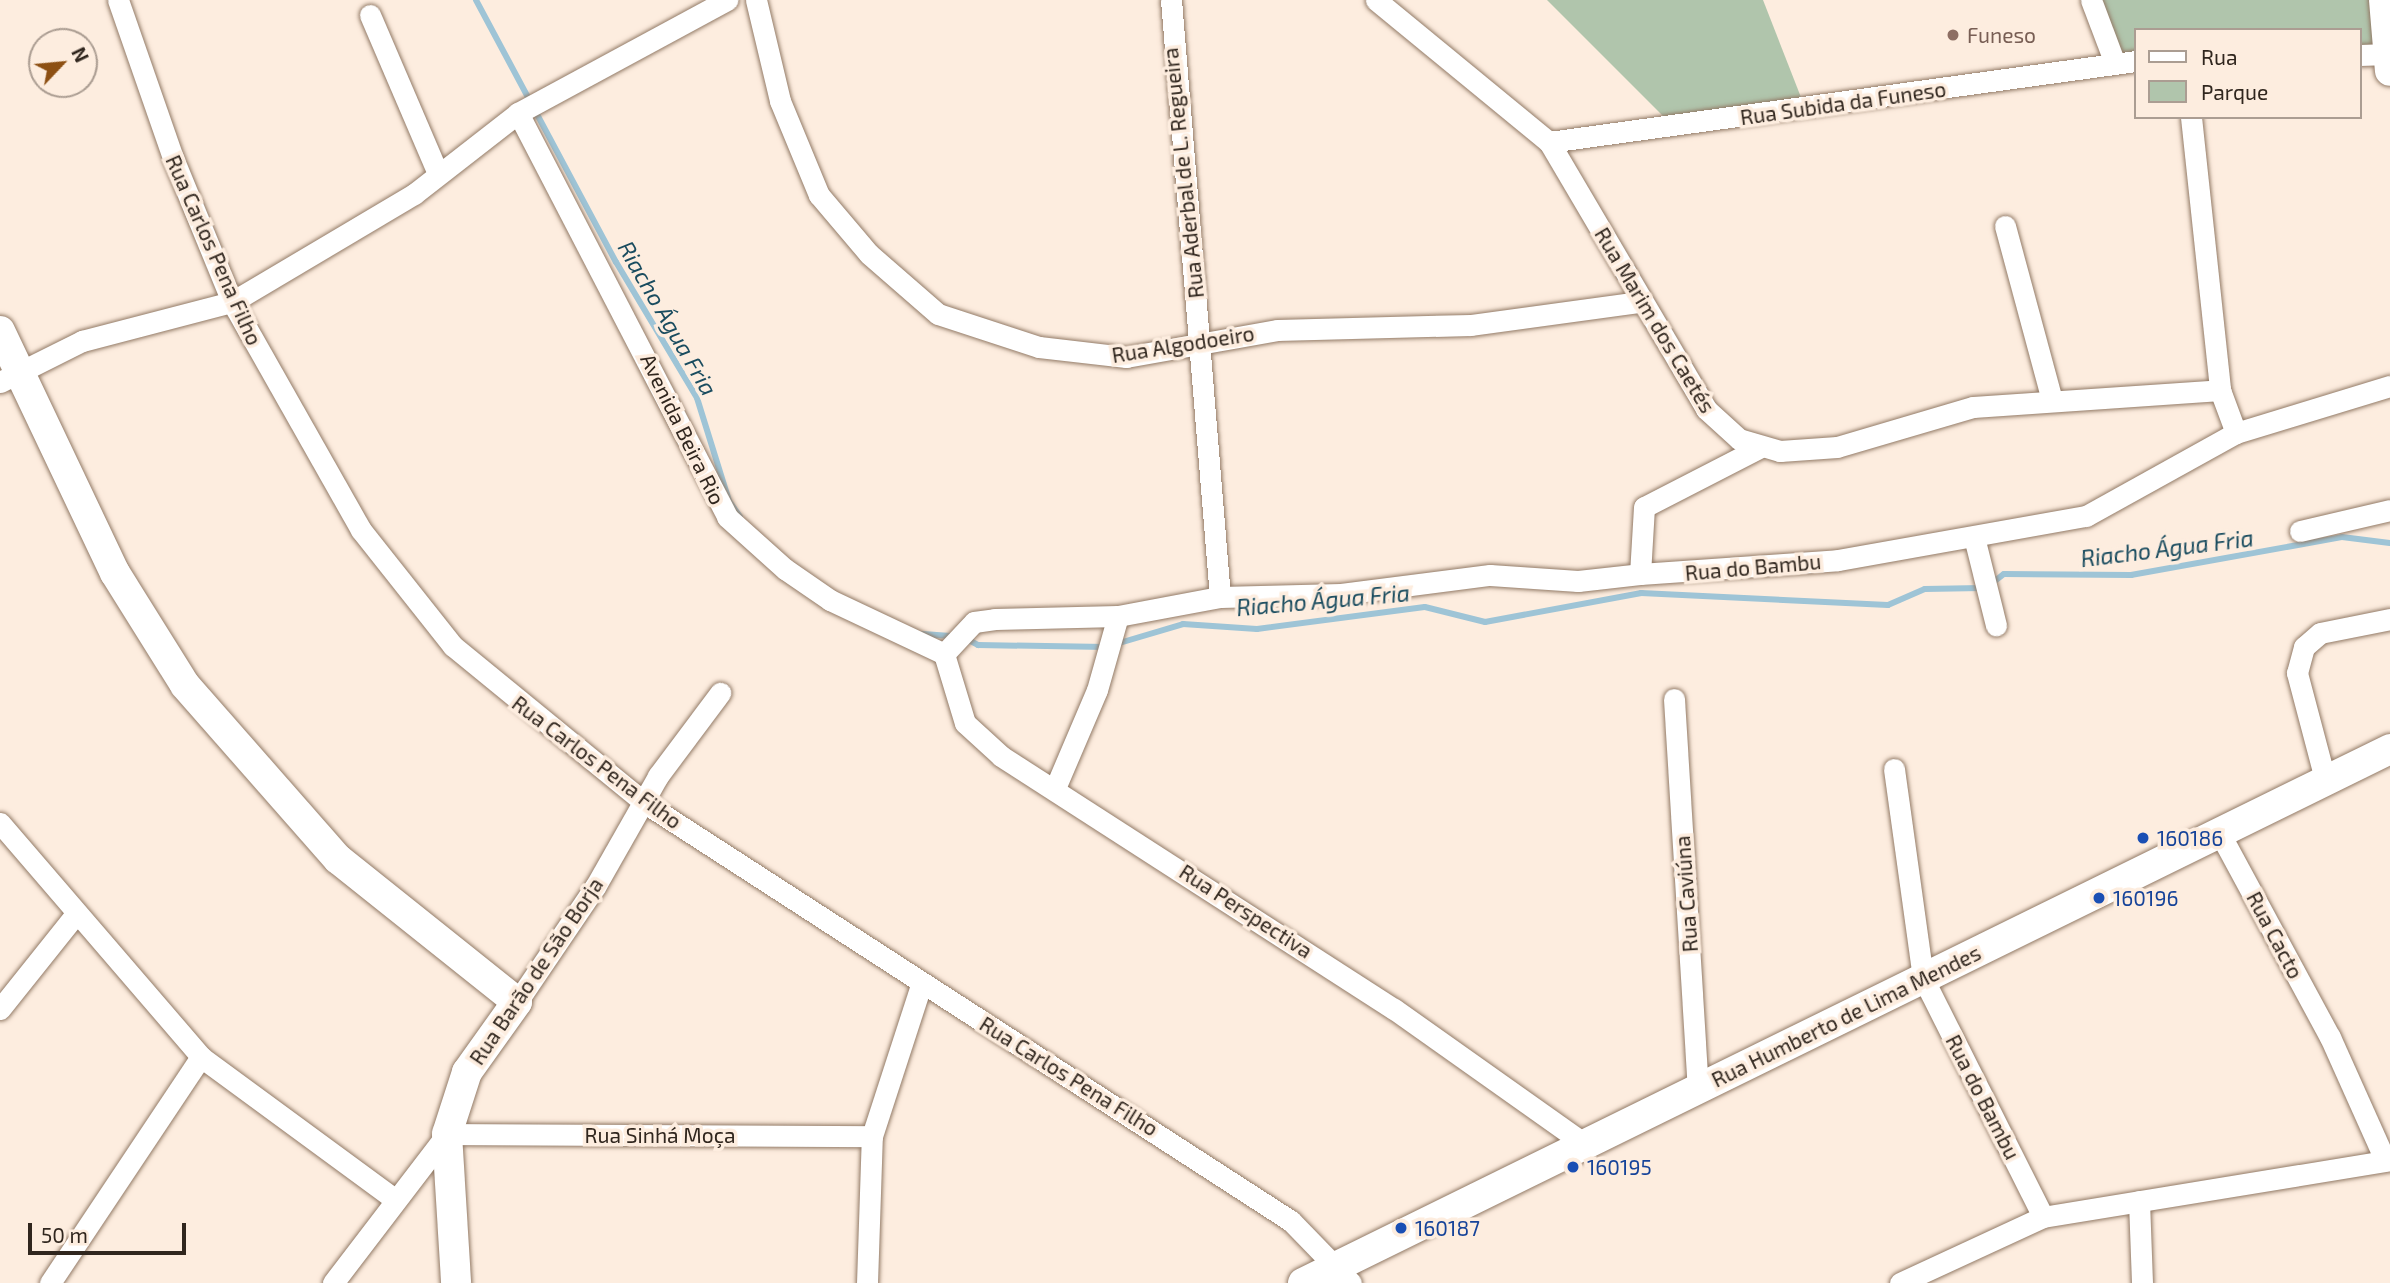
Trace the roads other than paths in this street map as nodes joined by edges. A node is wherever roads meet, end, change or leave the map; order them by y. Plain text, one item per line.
1 (118, 0) edge
2 (727, 0) edge
3 (756, 0) edge
4 (1171, 0) edge
5 (1376, 0) edge
6 (2091, 0) edge
7 (2384, 0) edge
8 (370, 15) dead end
9 (2114, 61) junction
10 (2134, 61) edge
11 (2384, 63) edge
12 (519, 112) junction
13 (2191, 119) edge
14 (1549, 142) junction
15 (438, 174) junction
16 (2005, 226) dead end
17 (233, 302) junction
18 (1640, 302) junction
19 (0, 331) edge
20 (1202, 341) junction
21 (8, 377) edge
22 (2390, 386) edge
23 (2220, 390) junction
24 (2053, 400) junction
25 (2236, 433) junction
26 (1759, 448) junction
27 (2390, 510) edge
28 (2300, 531) dead end
29 (1975, 541) junction
30 (1640, 573) junction
31 (1220, 597) junction
32 (2390, 619) edge
33 (1117, 621) junction
34 (1996, 625) dead end
35 (947, 647) junction
36 (720, 693) dead end
37 (1674, 699) dead end
38 (2390, 749) edge
39 (1895, 769) dead end
40 (2325, 779) junction
41 (1056, 786) junction
42 (645, 803) junction
43 (0, 823) edge
44 (2219, 832) junction
45 (75, 915) junction
46 (24, 972) junction
47 (0, 974) edge
48 (1923, 978) junction
49 (921, 985) junction
50 (517, 1002) junction
51 (0, 1009) edge
52 (201, 1057) junction
53 (1698, 1088) junction
54 (447, 1134) junction
55 (872, 1136) junction
56 (1586, 1145) junction
57 (2387, 1160) edge
58 (394, 1199) junction
59 (2139, 1201) junction
60 (2043, 1217) junction
61 (1345, 1276) edge
62 (50, 1283) edge
63 (333, 1283) edge
64 (456, 1283) edge
65 (867, 1283) edge
66 (1303, 1283) edge
67 (1900, 1283) edge
68 (2142, 1283) edge

1 - 17 street, Rua Carlos Pena Filho
2 - 12 street
3 - 20 street, Rua Algodoeiro
4 - 20 street, Rua Aderbal de L. Regueira
5 - 14 street, Rua Marim dos Caetés
6 - 9 street
7 - 11 street
8 - 15 street
9 - 10 street, Rua Subida da Funeso
9 - 14 street, Rua Subida da Funeso
12 - 15 street
12 - 35 street, Avenida Beira Rio
13 - 23 street
14 - 18 street, Rua Marim dos Caetés
15 - 17 street
16 - 24 street
17 - 21 street
17 - 42 street, Rua Carlos Pena Filho
18 - 20 street, Rua Algodoeiro
18 - 26 street, Rua Marim dos Caetés
19 - 21 street
20 - 31 street, Rua Aderbal de L. Regueira
21 - 50 street
22 - 25 street, Rua do Bambu
23 - 24 street
23 - 25 street
24 - 26 street
25 - 29 street, Rua do Bambu
26 - 30 street
27 - 28 street
29 - 30 street, Rua do Bambu
29 - 34 street
30 - 31 street, Rua do Bambu
31 - 33 street
32 - 40 street
33 - 35 street
33 - 41 street
35 - 41 street, Rua Perspectiva
36 - 42 street, Rua Barão de São Borja
37 - 53 street, Rua Caviúna
38 - 40 street, Rua Humberto de Lima Mendes
39 - 48 street, Rua do Bambu
40 - 44 street, Rua Humberto de Lima Mendes
41 - 56 street, Rua Perspectiva
42 - 49 street, Rua Carlos Pena Filho
42 - 50 street, Rua Barão de São Borja
43 - 45 street
44 - 48 street, Rua Humberto de Lima Mendes
44 - 57 street, Rua Cacto
45 - 46 street
45 - 52 street
46 - 47 street
46 - 51 street
48 - 53 street, Rua Humberto de Lima Mendes
48 - 60 street, Rua do Bambu
49 - 55 street
49 - 61 street, Rua Carlos Pena Filho
50 - 54 street, Rua Barão de São Borja
52 - 58 street
52 - 62 street
53 - 56 street, Rua Humberto de Lima Mendes
54 - 55 street, Rua Sinhá Moça
54 - 58 street, Rua Barão de São Borja
54 - 64 street
55 - 65 street
56 - 61 street, Rua Humberto de Lima Mendes
57 - 59 street
58 - 63 street, Rua Barão de São Borja
59 - 60 street
59 - 68 street
60 - 67 street
61 - 66 street, Rua Humberto de Lima Mendes

